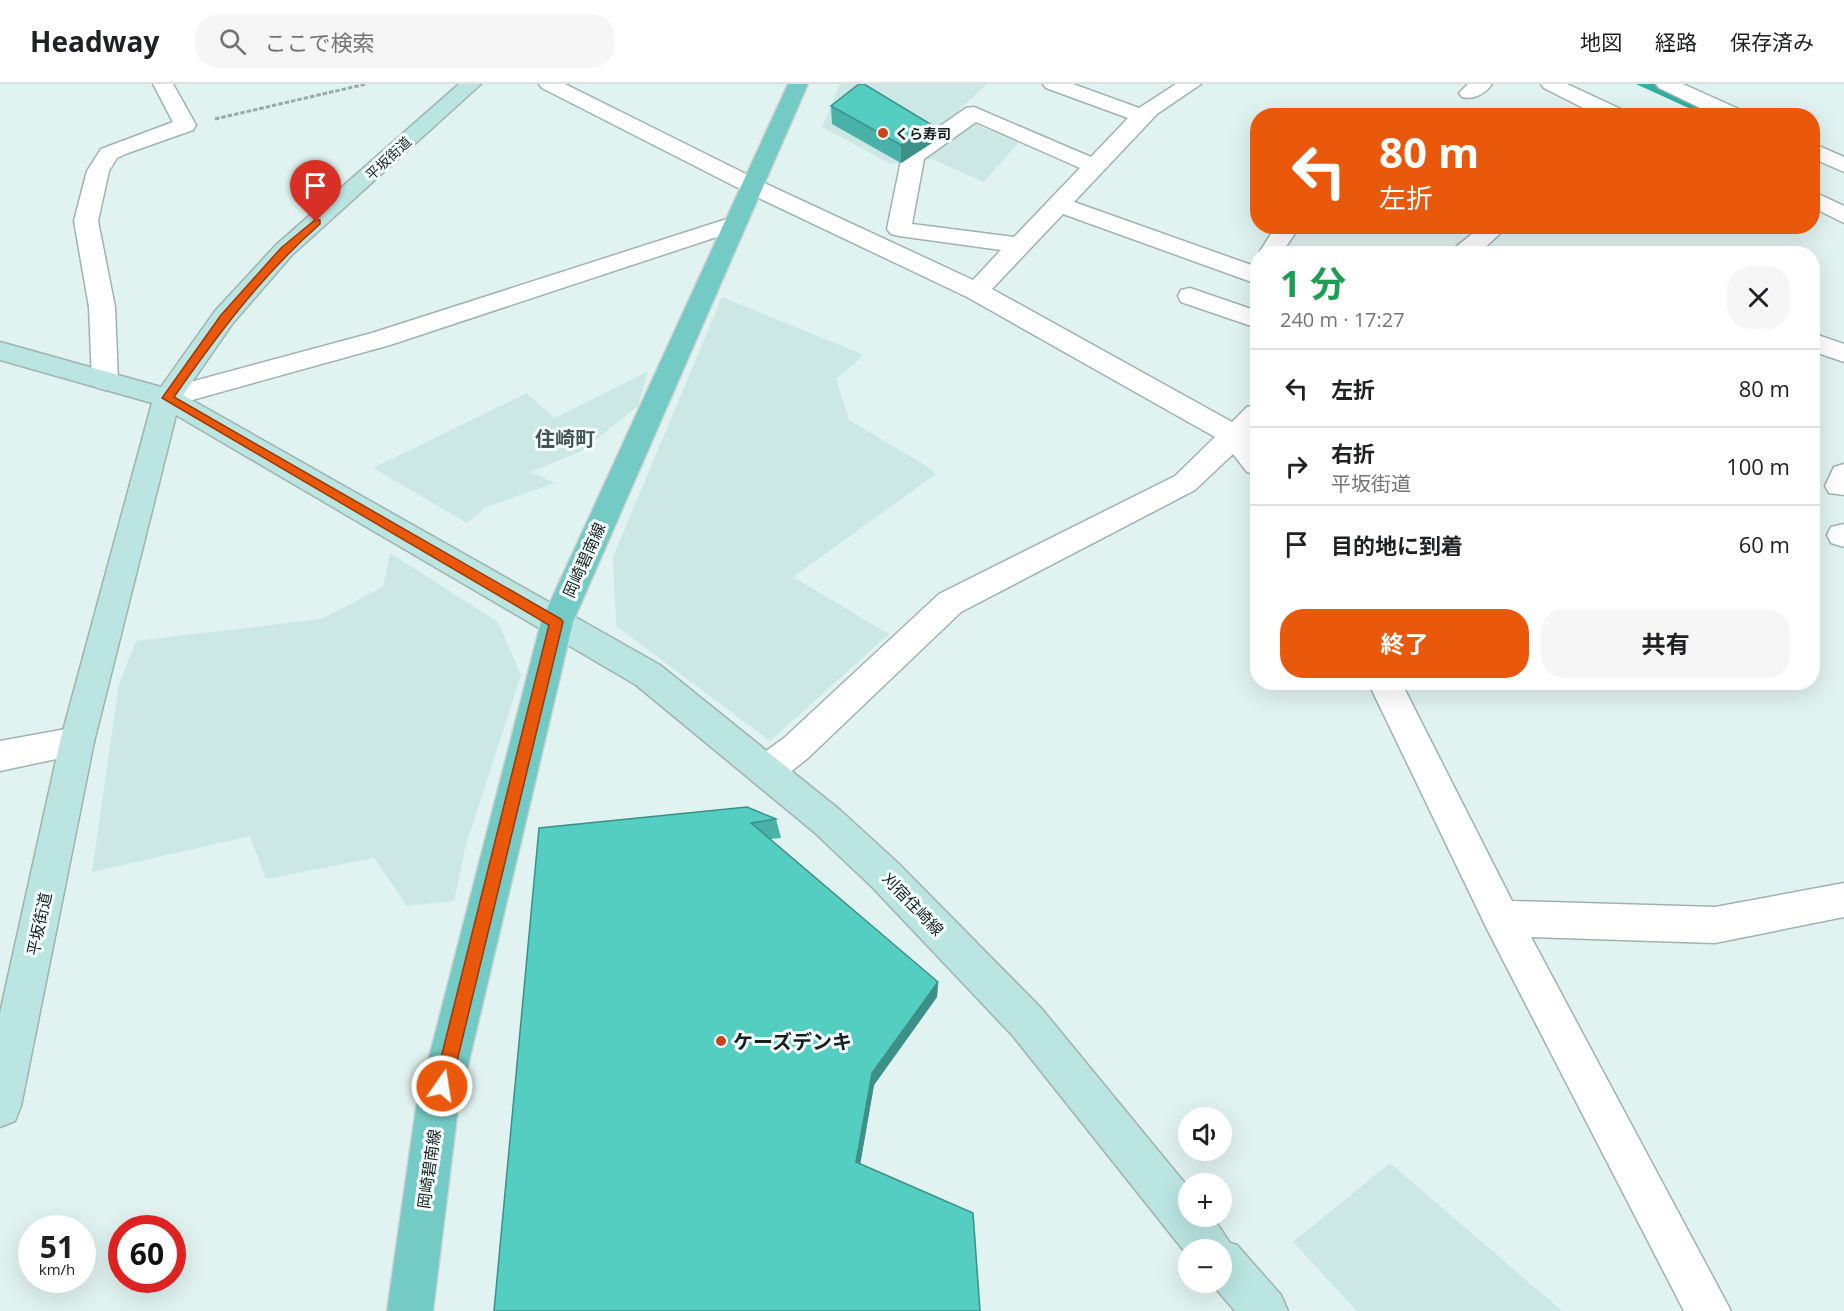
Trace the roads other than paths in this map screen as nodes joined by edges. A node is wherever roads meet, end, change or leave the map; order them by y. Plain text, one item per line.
1 (163, 84) edge
2 (471, 84) edge
3 (549, 84) edge
4 (798, 84) edge
5 (1053, 84) edge
6 (1191, 84) edge
7 (1551, 84) edge
8 (1666, 84) edge
9 (1600, 108) edge
10 (1718, 108) edge
11 (1142, 116) junction
12 (1820, 154) edge
13 (1844, 165) edge
14 (1094, 166) junction
15 (1844, 181) edge
16 (752, 186) junction
17 (1820, 199) edge
18 (1820, 201) edge
19 (1058, 204) junction
20 (1844, 216) edge
21 (733, 224) junction
22 (899, 229) junction
23 (1490, 234) edge
24 (862, 237) junction
25 (1019, 245) junction
26 (1479, 246) edge
27 (1250, 270) edge
28 (976, 291) junction
29 (1190, 296) dead end
30 (1250, 317) edge
31 (1820, 345) edge
32 (0, 351) edge
33 (1844, 353) edge
34 (105, 381) junction
35 (167, 398) junction
36 (1250, 420) edge
37 (1233, 435) junction
38 (1250, 456) edge
39 (556, 622) junction
40 (1388, 690) edge
41 (77, 742) junction
42 (0, 756) edge
43 (767, 771) junction
44 (1844, 900) edge
45 (1501, 918) junction
46 (0, 1106) edge
47 (1202, 1239) edge
48 (1232, 1274) edge
49 (410, 1311) edge
50 (1265, 1311) edge
51 (1708, 1311) edge

1 - 34 street
2 - 35 street, 平坂街道
3 - 16 street
4 - 16 main road, 岡崎碧南線
5 - 11 street
6 - 11 street
7 - 9 street
8 - 10 street
11 - 14 street
12 - 13 street
14 - 19 street
14 - 22 street
15 - 17 street
16 - 21 main road, 岡崎碧南線
16 - 24 street
18 - 20 street
19 - 25 street
19 - 27 street
21 - 35 street
21 - 39 main road, 岡崎碧南線
22 - 24 street
22 - 25 street
23 - 26 street
24 - 28 street
25 - 28 street
28 - 37 street
29 - 30 street
31 - 33 street
32 - 34 street, 刈宿住崎線
34 - 35 street, 刈宿住崎線
35 - 39 street, 刈宿住崎線
35 - 41 street, 平坂街道
36 - 37 street
37 - 38 street
37 - 43 street
39 - 43 street, 刈宿住崎線
39 - 49 main road, 岡崎碧南線
40 - 45 street
41 - 42 street
41 - 46 street, 平坂街道
43 - 47 street, 刈宿住崎線
44 - 45 street
45 - 51 street
48 - 50 street

